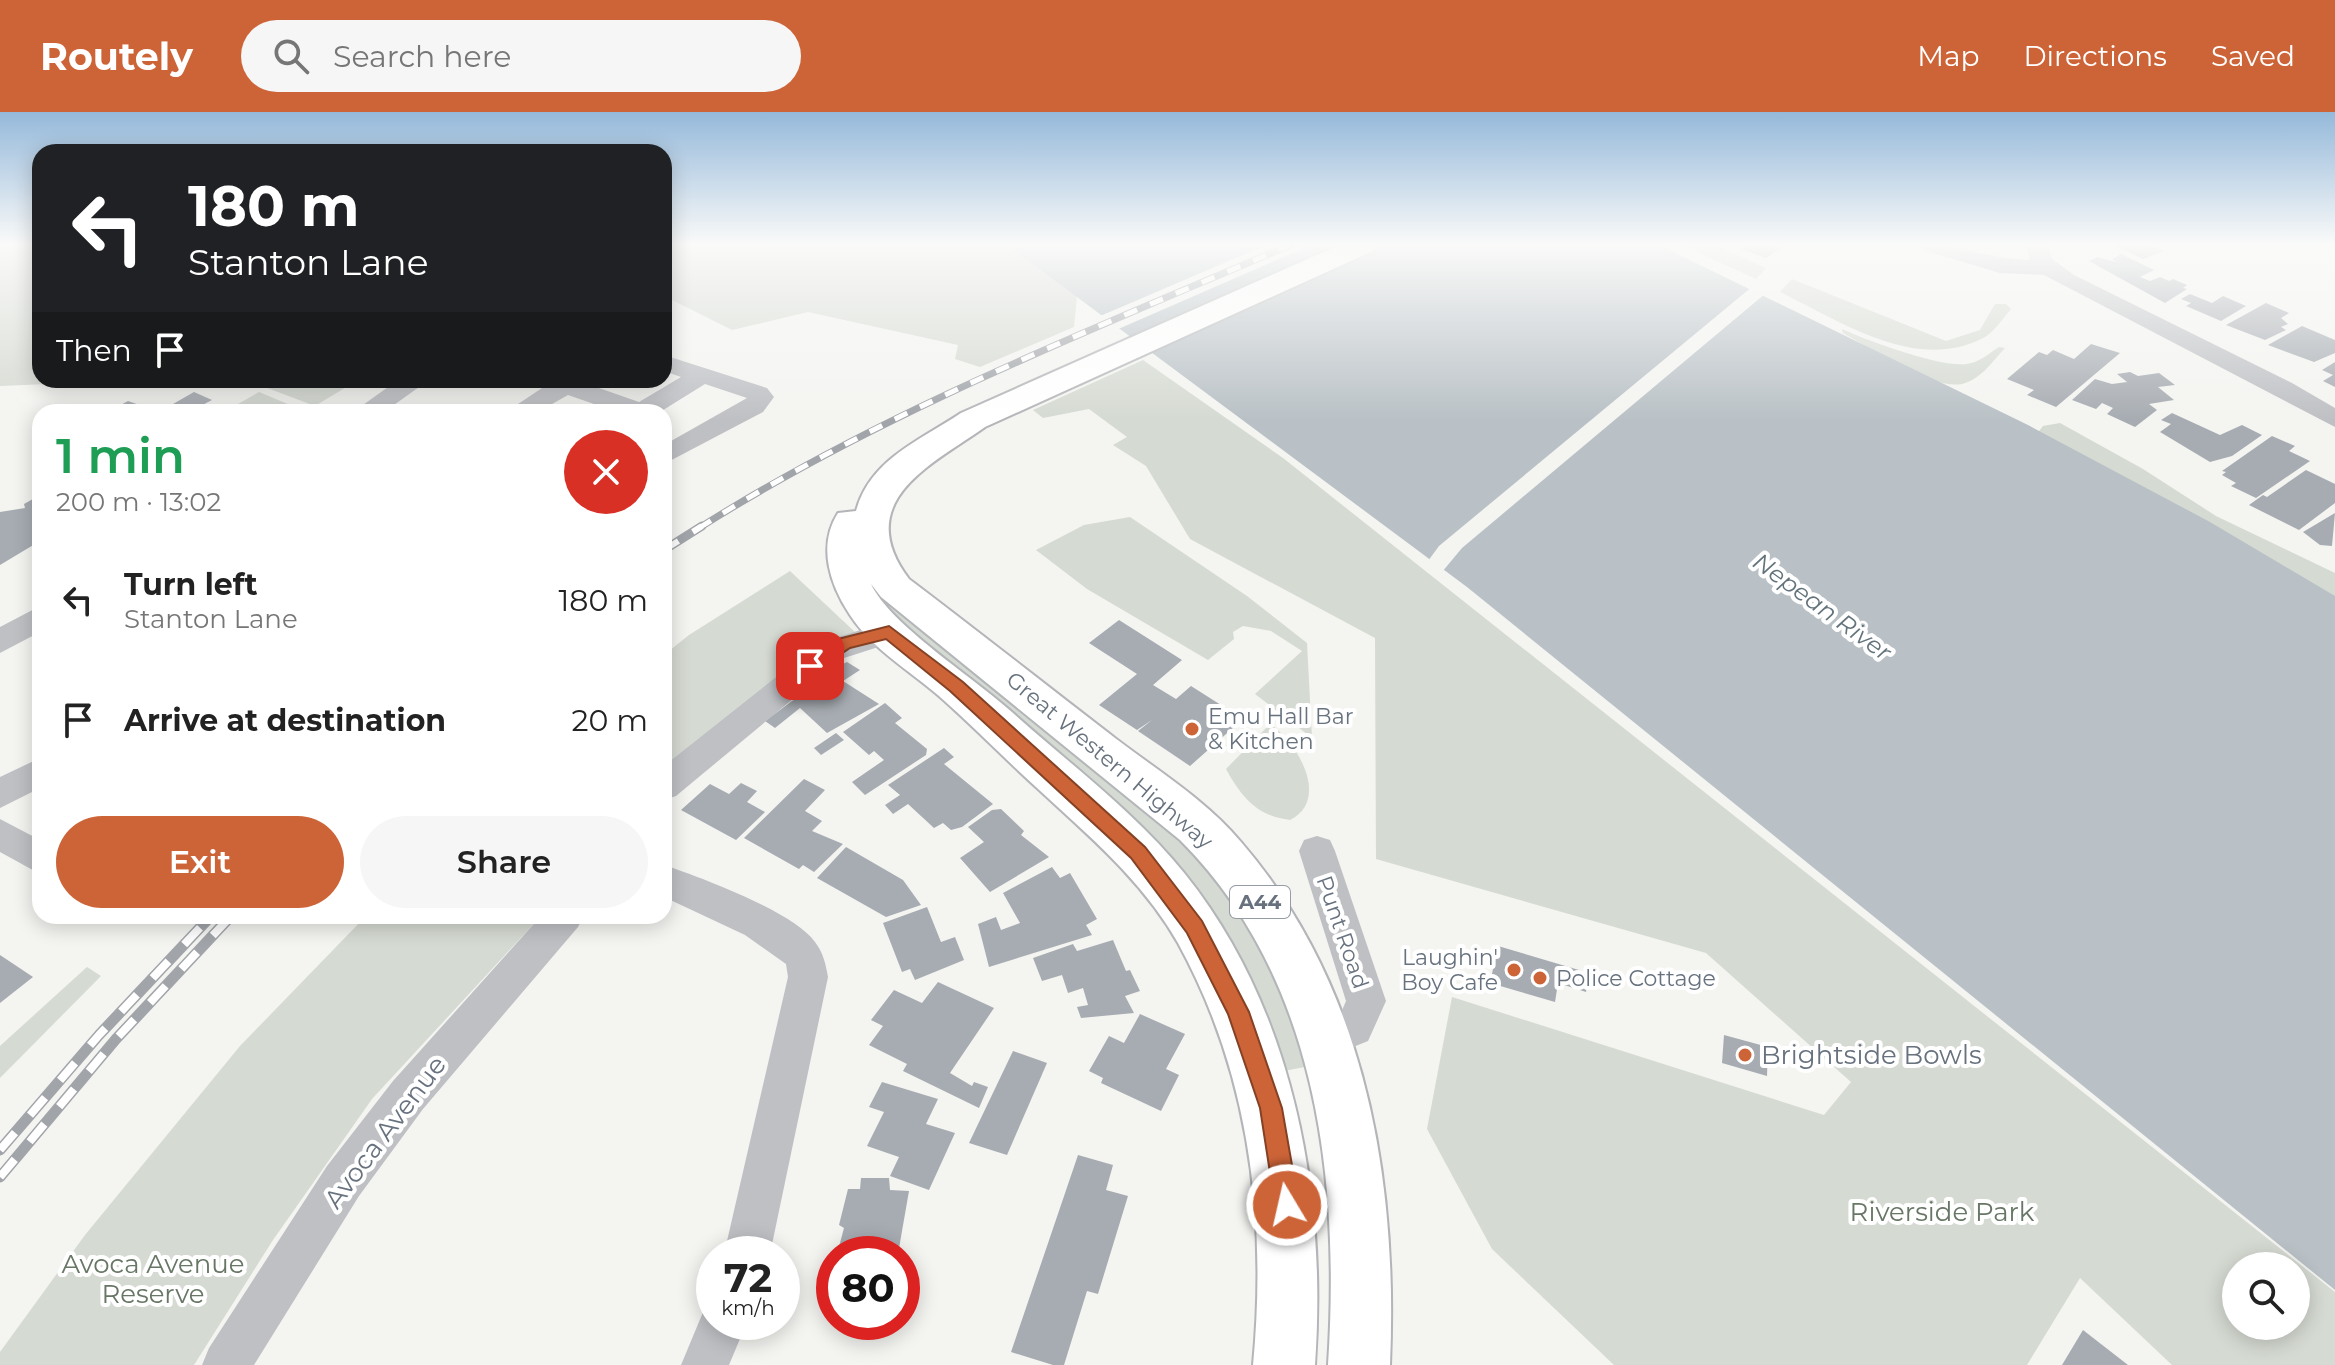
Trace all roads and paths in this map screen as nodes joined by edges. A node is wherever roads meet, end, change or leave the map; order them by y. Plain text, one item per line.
1 (1233, 303) edge
2 (2117, 303) edge
3 (672, 366) edge
4 (702, 375) junction
5 (404, 388) edge
6 (552, 388) edge
7 (573, 388) edge
8 (378, 404) edge
9 (530, 404) edge
10 (619, 404) edge
11 (655, 404) edge
12 (2335, 419) edge
13 (973, 420) junction
14 (672, 452) edge
15 (32, 622) edge
16 (889, 632) junction
17 (0, 642) edge
18 (32, 776) edge
19 (672, 779) edge
20 (0, 794) edge
21 (0, 834) edge
22 (1317, 851) dead end
23 (32, 854) edge
24 (672, 884) edge
25 (558, 924) edge
26 (1326, 1039) junction
27 (751, 1236) edge
28 (715, 1340) edge
29 (226, 1365) edge
30 (705, 1365) edge
31 (1284, 1365) edge
32 (1359, 1365) edge

1 - 13 highway, Great Western Highway / A44
2 - 12 street
3 - 4 street
4 - 11 street
4 - 14 street
5 - 8 street
6 - 9 street
7 - 10 street
13 - 16 highway, Great Western Highway / A44
13 - 26 highway, Great Western Highway / A44
15 - 17 street
16 - 19 street
16 - 31 highway, Great Western Highway / A44
18 - 20 street
21 - 23 street
22 - 26 street, Punt Road
24 - 27 street
25 - 29 street, Avoca Avenue
26 - 32 highway, Great Western Highway / A44
28 - 30 street

